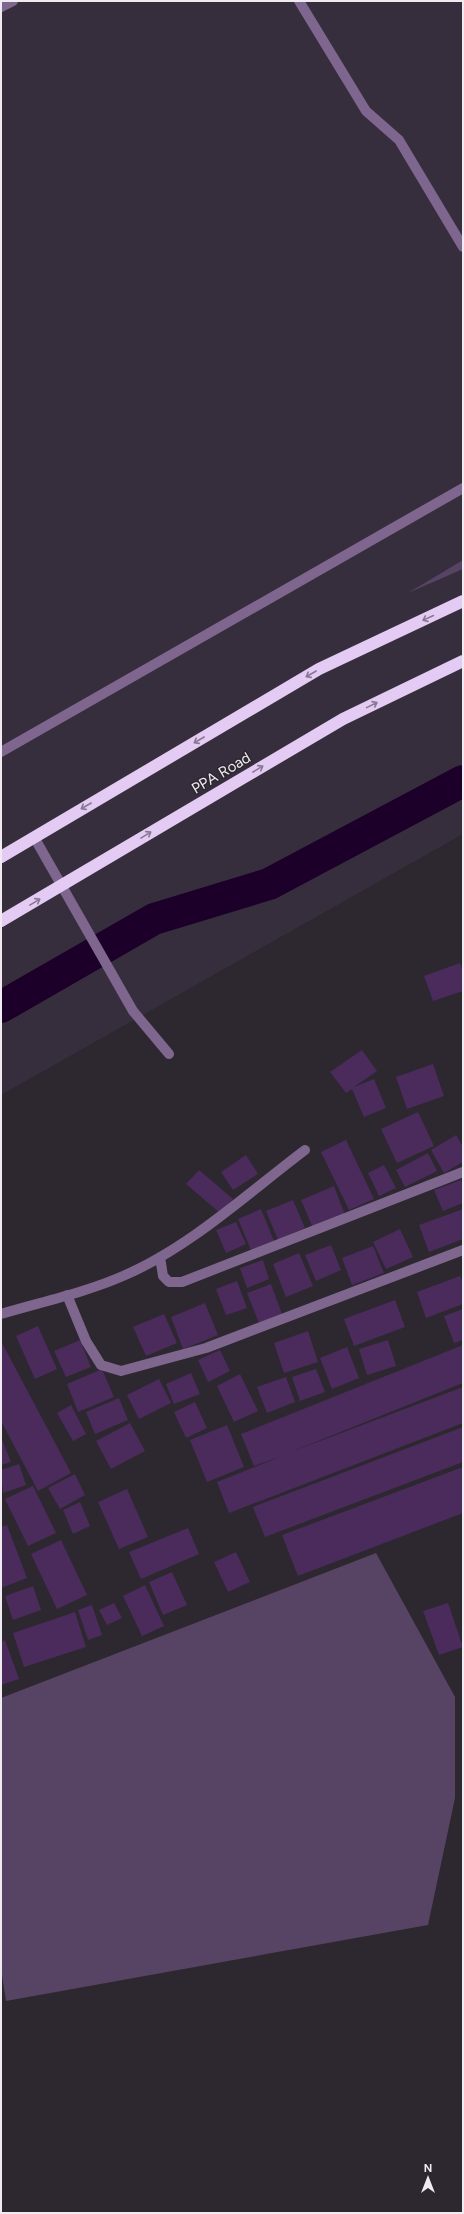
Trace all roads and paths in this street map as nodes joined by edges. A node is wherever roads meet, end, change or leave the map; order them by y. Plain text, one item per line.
1 (13, 1) edge
2 (299, 1) edge
3 (1, 7) edge
4 (463, 247) edge
5 (463, 488) edge
6 (463, 601) edge
7 (463, 661) edge
8 (1, 752) edge
9 (34, 837) junction
10 (1, 856) edge
11 (62, 885) junction
12 (1, 921) edge
13 (169, 1054) dead end
14 (305, 1150) dead end
15 (463, 1172) edge
16 (463, 1250) edge
17 (160, 1257) junction
18 (66, 1295) junction
19 (1, 1314) edge

1 - 3 street
2 - 4 street
5 - 8 street
6 -> 9 highway
11 -> 7 highway, PPA Road
9 - 10 highway
9 - 11 street
12 -> 11 highway, PPA Road
11 - 13 street
14 - 17 street
15 - 17 street
16 - 18 street
17 - 18 street
18 - 19 street

